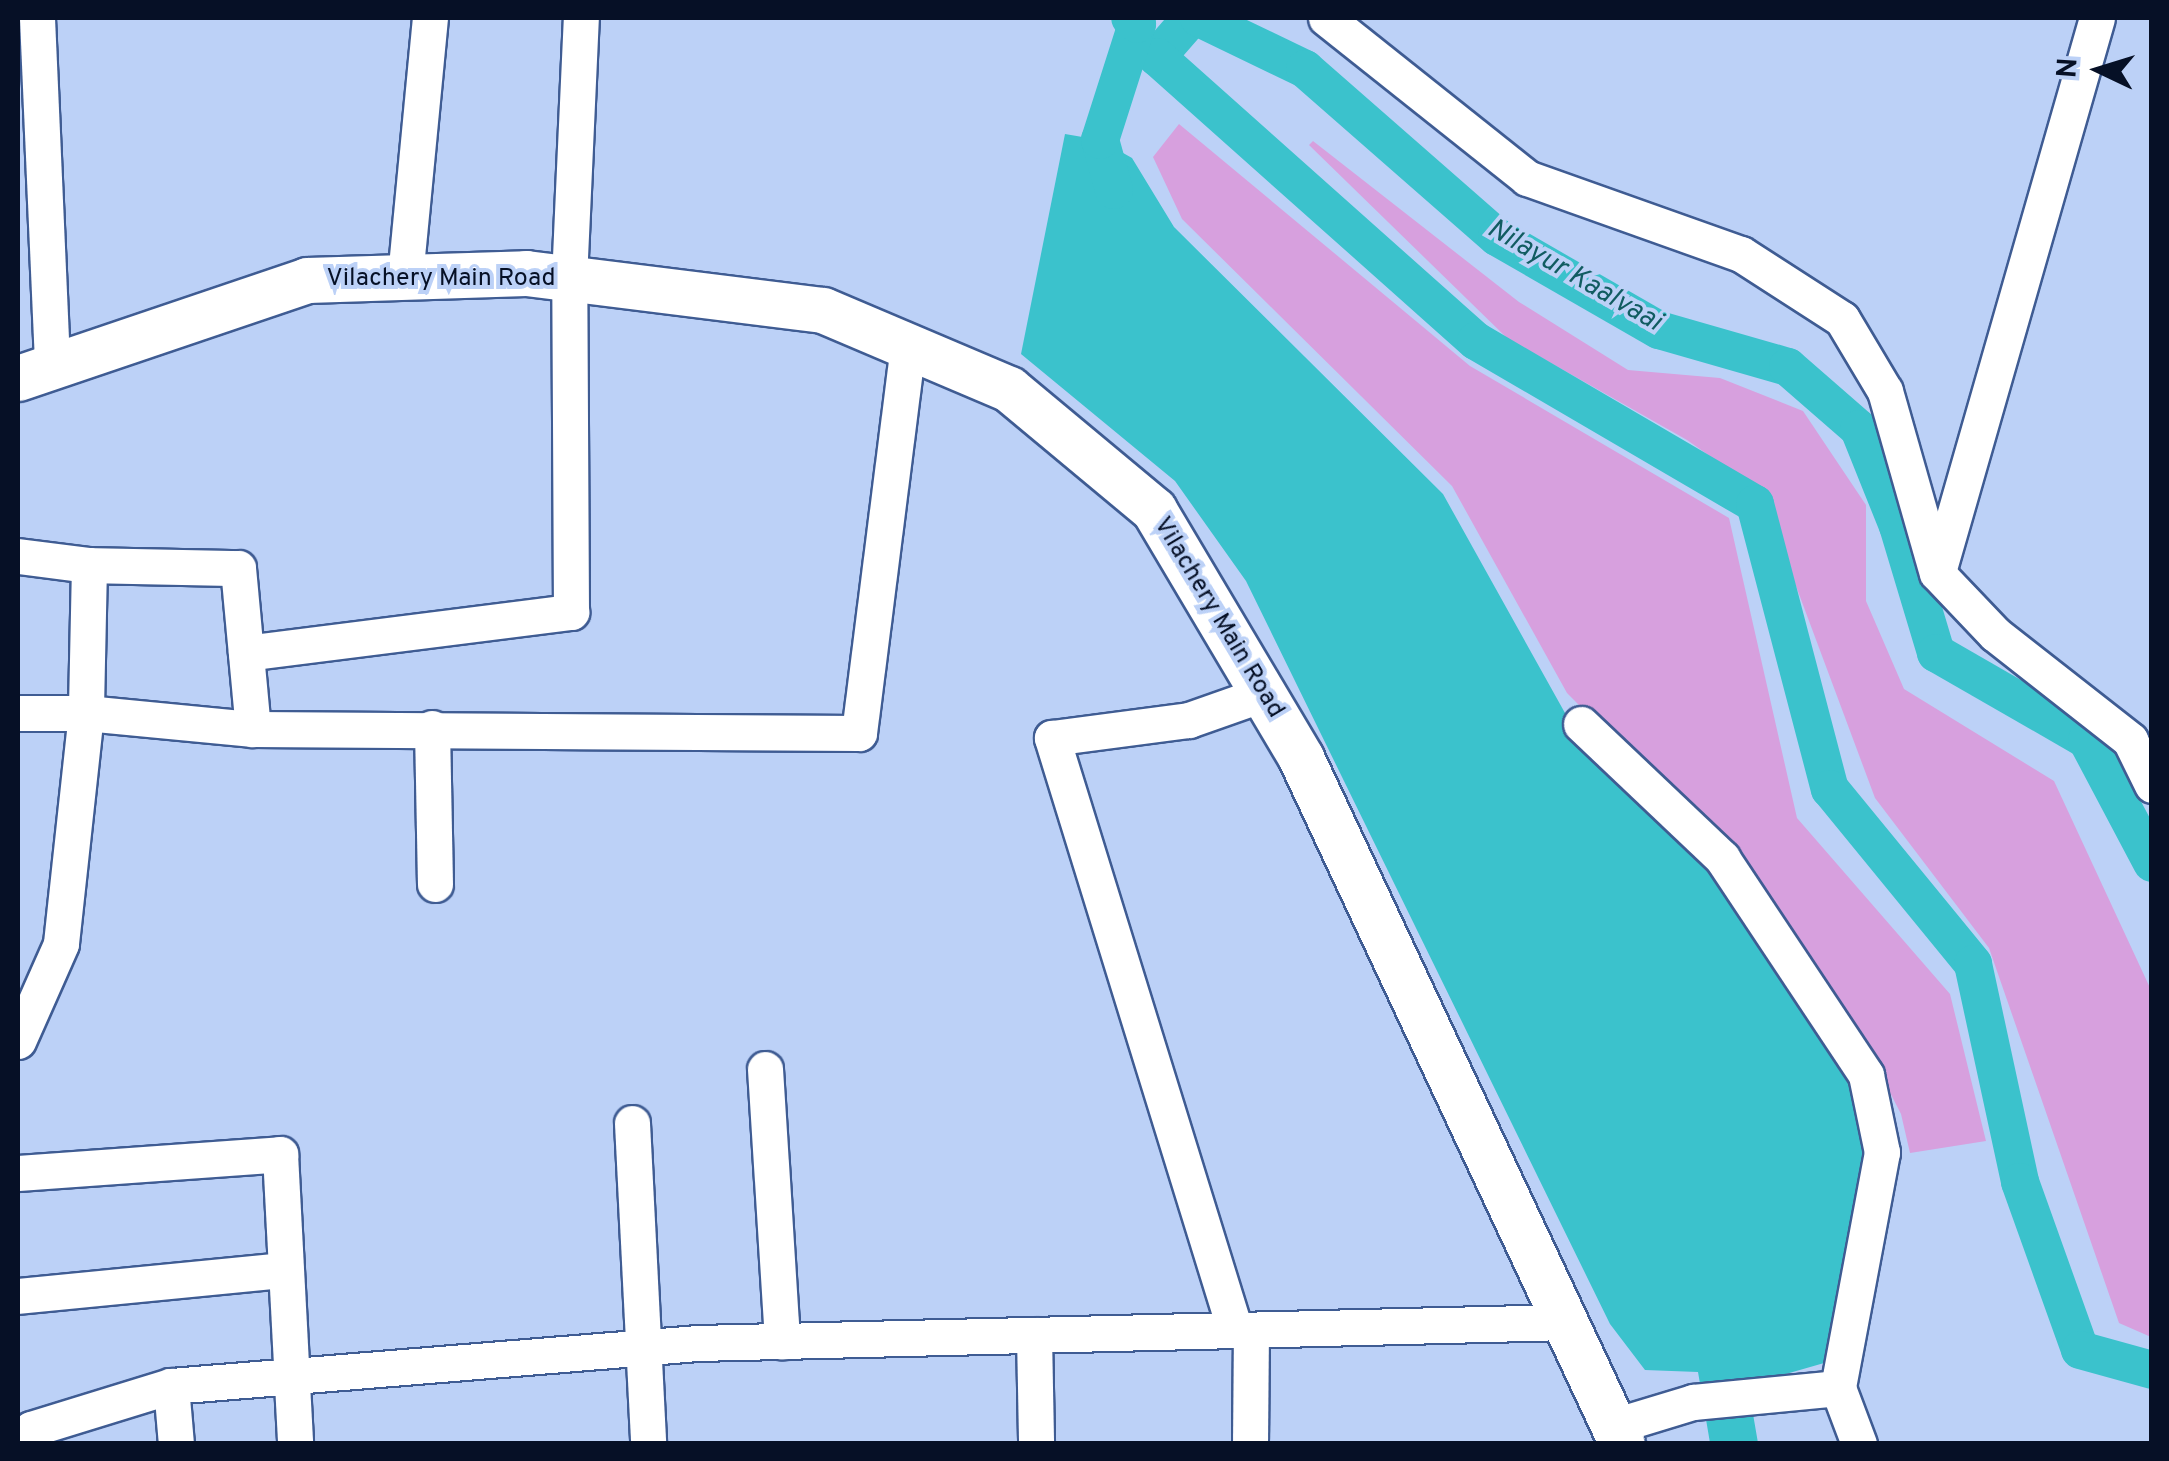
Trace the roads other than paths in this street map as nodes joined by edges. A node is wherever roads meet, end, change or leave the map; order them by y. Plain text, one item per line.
1 (37, 18) edge
2 (430, 18) edge
3 (581, 18) edge
4 (1326, 18) edge
5 (2096, 18) edge
6 (30, 236) edge
7 (405, 277) junction
8 (569, 279) junction
9 (908, 346) junction
10 (35, 373) edge
11 (18, 556) edge
12 (89, 566) junction
13 (1938, 573) junction
14 (246, 653) junction
15 (1263, 694) junction
16 (86, 712) junction
17 (18, 713) edge
18 (1581, 724) dead end
19 (432, 728) junction
20 (253, 729) junction
21 (2152, 785) edge
22 (434, 884) dead end
23 (18, 1041) edge
24 (766, 1069) dead end
25 (632, 1123) dead end
26 (18, 1173) edge
27 (285, 1270) junction
28 (18, 1296) edge
29 (1566, 1322) junction
30 (1243, 1330) junction
31 (1034, 1335) junction
32 (782, 1341) junction
33 (647, 1347) junction
34 (290, 1376) junction
35 (171, 1386) junction
36 (1838, 1388) junction
37 (26, 1429) edge
38 (1618, 1434) edge
39 (176, 1444) edge
40 (295, 1444) edge
41 (648, 1444) edge
42 (1036, 1444) edge
43 (1250, 1444) edge
44 (1859, 1444) edge

1 - 6 street
2 - 7 street
3 - 8 street
4 - 13 street
5 - 13 street
6 - 10 street
7 - 8 main road, Vilachery Main Road
7 - 10 main road, Vilachery Main Road
8 - 9 main road, Vilachery Main Road
8 - 14 street
9 - 15 main road, Vilachery Main Road
9 - 19 street
11 - 12 street
12 - 14 street
12 - 16 street
13 - 21 street
14 - 20 street
15 - 29 main road, Vilachery Main Road
15 - 30 street
16 - 17 street
16 - 20 street
16 - 23 street
18 - 36 street
19 - 20 street
19 - 22 street
24 - 32 street
25 - 33 street
26 - 27 street
27 - 28 street
27 - 34 street
29 - 30 street
29 - 38 main road, Vilachery Main Road
30 - 31 street
30 - 43 street
31 - 32 street
31 - 42 street
32 - 33 street
33 - 34 street
33 - 41 street
34 - 35 street
34 - 40 street
35 - 37 street
35 - 39 street
36 - 38 street
36 - 44 street

